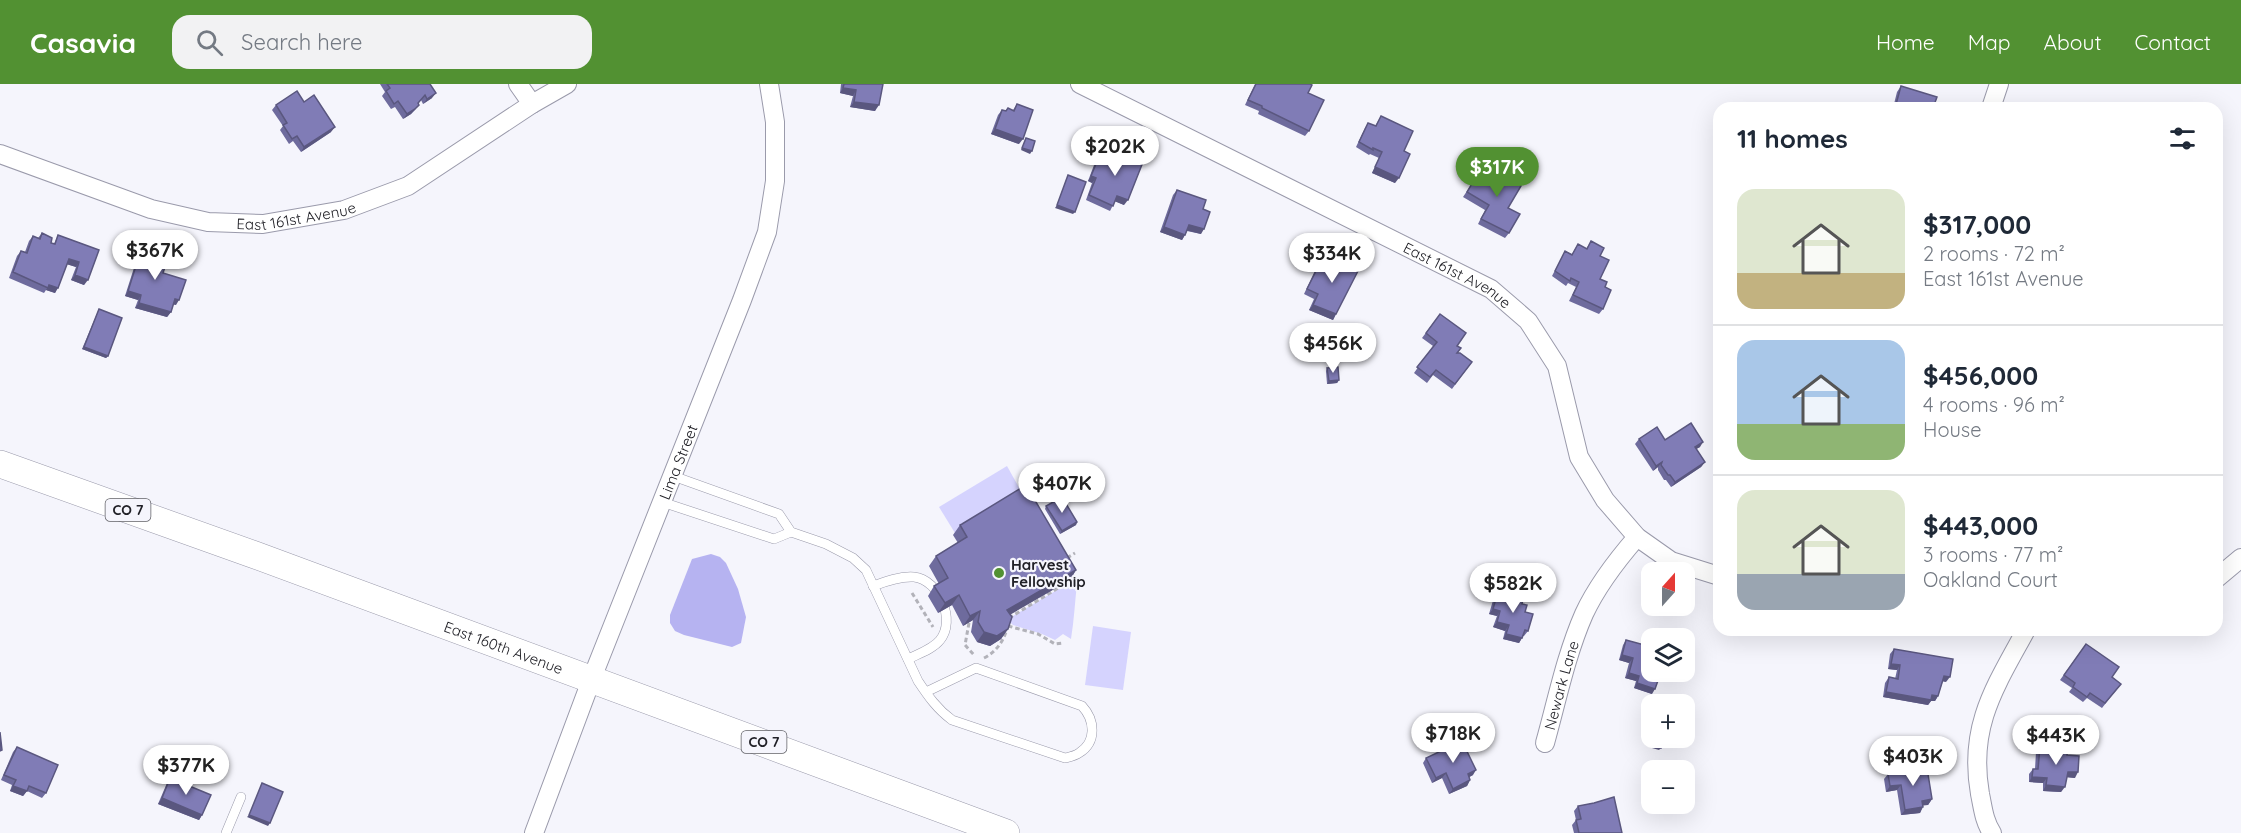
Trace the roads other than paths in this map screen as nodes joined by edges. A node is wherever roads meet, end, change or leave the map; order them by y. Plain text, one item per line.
1 (518, 84) edge
2 (567, 84) edge
3 (769, 84) edge
4 (1080, 84) edge
5 (1999, 84) edge
6 (1993, 102) edge
7 (532, 104) junction
8 (0, 154) edge
9 (0, 464) edge
10 (673, 476) junction
11 (662, 502) junction
12 (791, 532) junction
13 (1637, 537) junction
14 (2241, 558) edge
15 (2223, 573) edge
16 (1713, 574) edge
17 (873, 586) junction
18 (2023, 636) edge
19 (908, 659) junction
20 (592, 678) junction
21 (926, 692) junction
22 (1545, 743) dead end
23 (241, 797) dead end
24 (226, 833) edge
25 (534, 833) edge
26 (1006, 833) edge
27 (1992, 833) edge

1 - 7 street
2 - 7 street, East 161st Avenue
3 - 10 street, Lima Street
4 - 13 street, East 161st Avenue
5 - 6 street
7 - 8 street, East 161st Avenue
9 - 20 main road, East 160th Avenue / CO 7
10 - 11 street, Lima Street
10 - 12 lane
11 - 12 lane
11 - 20 street, Lima Street
12 - 17 lane
13 - 16 street, East 161st Avenue
13 - 22 street, Newark Lane
14 - 15 street
17 - 19 lane
17 - 19 lane
18 - 27 street
19 - 21 lane
20 - 25 street, Lima Street
20 - 26 main road, East 160th Avenue / CO 7
21 - 21 lane
23 - 24 lane

